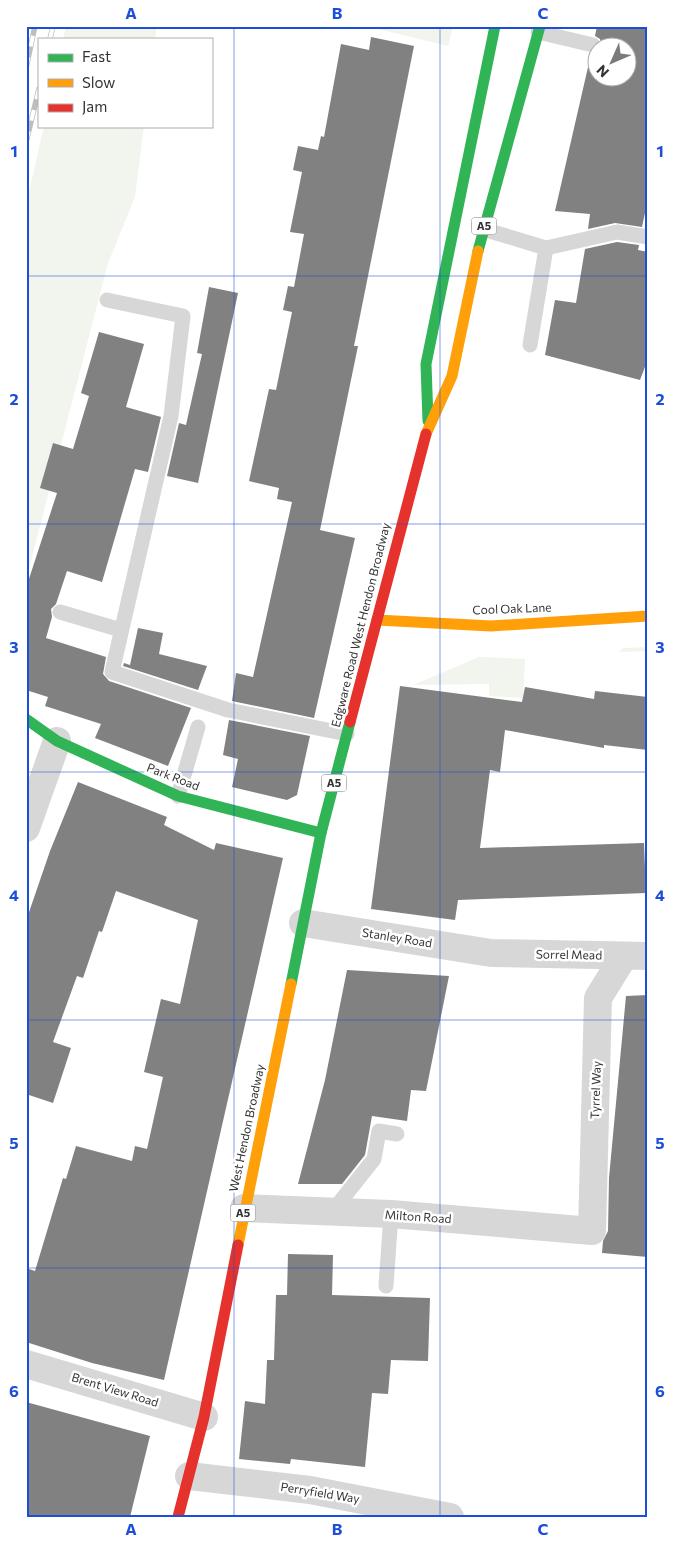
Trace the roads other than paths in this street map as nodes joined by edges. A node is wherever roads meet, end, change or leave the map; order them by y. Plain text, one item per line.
1 (495, 26) edge
2 (539, 29) edge
3 (586, 43) edge
4 (483, 229) junction
5 (648, 237) edge
6 (546, 248) junction
7 (107, 300) dead end
8 (530, 345) dead end
9 (428, 424) junction
10 (60, 612) dead end
11 (648, 616) edge
12 (377, 620) junction
13 (121, 630) junction
14 (26, 719) edge
15 (198, 727) dead end
16 (347, 734) junction
17 (57, 741) junction
18 (178, 796) junction
19 (26, 828) edge
20 (321, 832) junction
21 (303, 923) junction
22 (491, 953) joint
23 (636, 956) edge
24 (397, 1134) dead end
25 (244, 1208) junction
26 (332, 1212) junction
27 (391, 1214) junction
28 (592, 1231) joint
29 (386, 1286) dead end
30 (26, 1364) edge
31 (204, 1417) junction
32 (189, 1476) junction
33 (178, 1517) edge
34 (450, 1517) edge

1 - 9 main road, A5
2 - 3 lane
2 - 4 main road, A5
4 - 6 lane
4 - 9 main road, A5
5 - 6 lane
6 - 8 lane
7 - 13 lane
9 - 12 main road, Edgware Road West Hendon Broadway / A5
10 - 13 lane
11 - 12 main road, Cool Oak Lane
12 - 16 main road, Edgware Road West Hendon Broadway / A5
13 - 16 lane
14 - 17 main road, Park Road
15 - 18 lane
16 - 20 main road, Edgware Road West Hendon Broadway / A5
17 - 18 main road, Park Road
17 - 19 street
18 - 20 main road, Park Road
20 - 21 main road, West Hendon Broadway / A5
21 - 22 street, Stanley Road
21 - 25 main road, West Hendon Broadway / A5
22 - 23 street, Sorrel Mead
23 - 28 street, Tyrrel Way
24 - 26 lane
25 - 26 street, Milton Road
25 - 31 main road, West Hendon Broadway / A5
26 - 27 street, Milton Road
27 - 28 street, Milton Road
27 - 29 lane
30 - 31 street, Brent View Road
31 - 32 main road, West Hendon Broadway / A5
32 - 33 main road, West Hendon Broadway / A5
32 - 34 street, Perryfield Way

